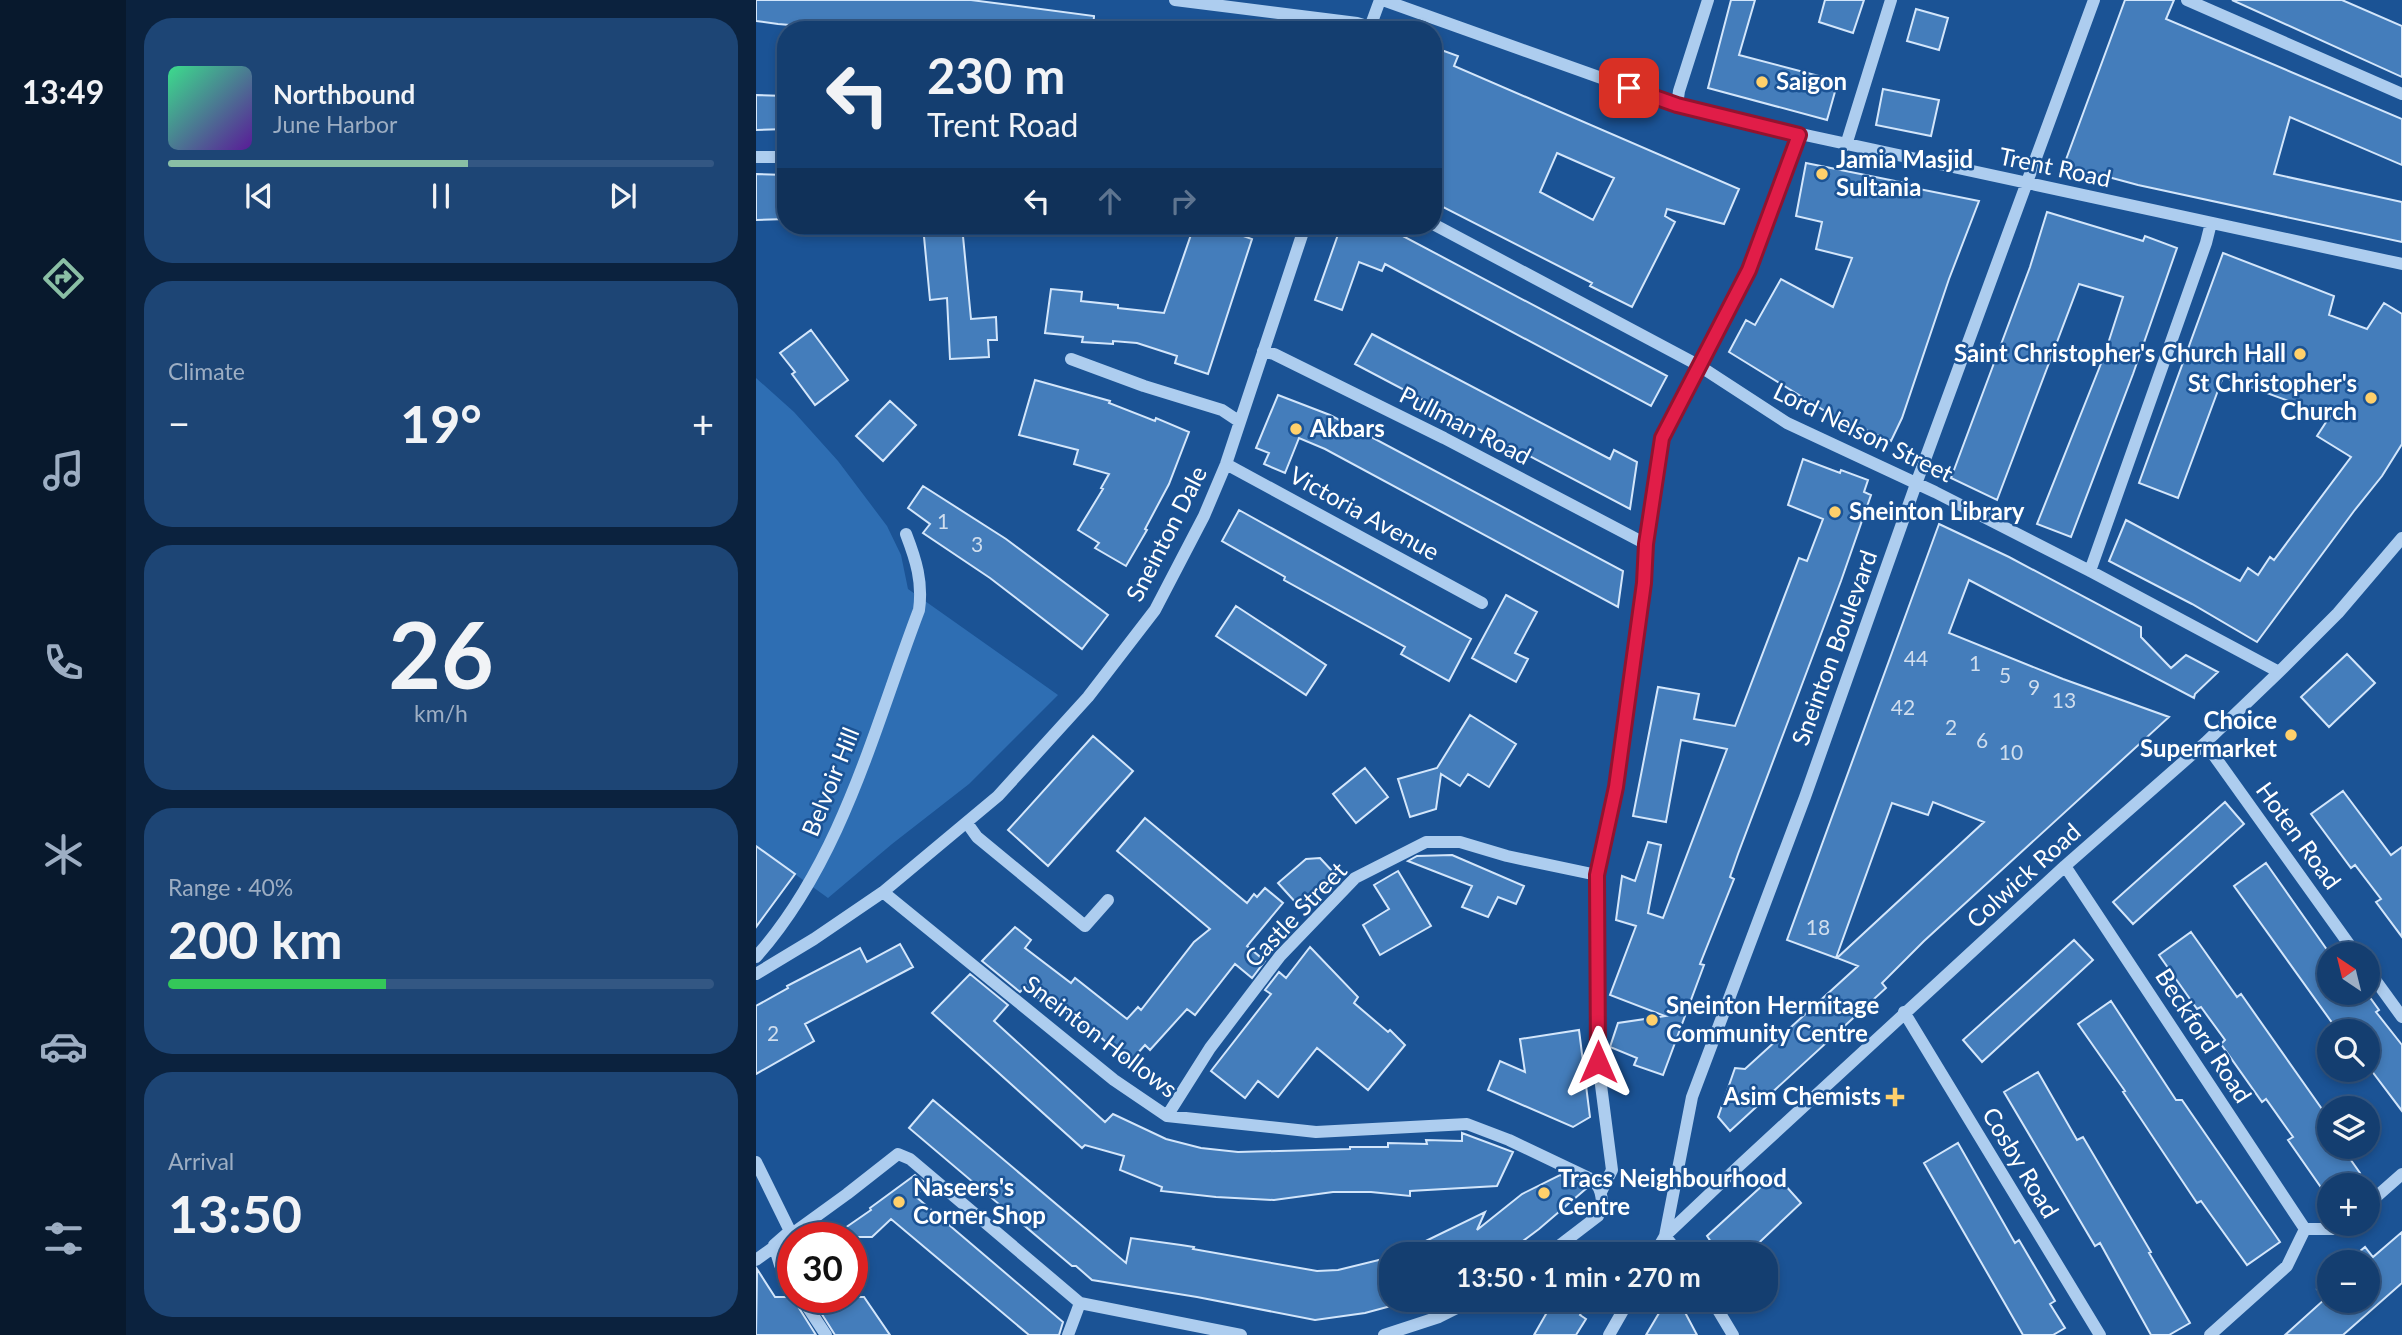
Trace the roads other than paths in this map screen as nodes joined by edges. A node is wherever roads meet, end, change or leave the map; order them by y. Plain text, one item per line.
1 (1175, 0) edge
2 (1381, 0) edge
3 (1708, 0) edge
4 (1891, 0) edge
5 (2094, 0) edge
6 (2187, 0) edge
7 (1341, 21) edge
8 (1373, 21) edge
9 (1439, 21) edge
10 (1442, 22) edge
11 (2402, 94) edge
12 (1677, 105) junction
13 (1799, 135) junction
14 (1846, 145) junction
15 (756, 157) edge
16 (777, 157) edge
17 (2025, 183) junction
18 (2211, 223) junction
19 (1442, 229) edge
20 (1302, 235) edge
21 (2402, 264) edge
22 (1263, 351) junction
23 (1071, 359) dead end
24 (1698, 365) junction
25 (1240, 422) junction
26 (1226, 464) junction
27 (1916, 484) junction
28 (906, 534) dead end
29 (2402, 538) edge
30 (1646, 544) junction
31 (2090, 571) junction
32 (1482, 603) dead end
33 (2279, 672) junction
34 (2205, 743) junction
35 (967, 823) junction
36 (2065, 866) junction
37 (1597, 875) junction
38 (883, 892) junction
39 (1108, 900) dead end
40 (2347, 942) edge
41 (756, 957) edge
42 (756, 974) edge
43 (2380, 987) edge
44 (1904, 1012) junction
45 (2402, 1017) edge
46 (1167, 1116) junction
47 (756, 1163) edge
48 (2402, 1174) edge
49 (1601, 1192) junction
50 (2380, 1193) edge
51 (2305, 1229) junction
52 (2317, 1229) edge
53 (1665, 1236) junction
54 (1564, 1242) edge
55 (1662, 1242) edge
56 (1670, 1242) edge
57 (774, 1245) junction
58 (777, 1255) edge
59 (756, 1260) edge
60 (1080, 1303) junction
61 (1450, 1312) edge
62 (1622, 1312) edge
63 (1719, 1312) edge
64 (812, 1313) edge
65 (826, 1335) edge
66 (1068, 1335) edge
67 (1241, 1335) edge
68 (1384, 1335) edge
69 (1609, 1335) edge
70 (1733, 1335) edge
71 (2100, 1335) edge
72 (2210, 1335) edge

1 - 7 street
2 - 8 street
2 - 9 street, Trent Road
3 - 12 street
4 - 14 street
5 - 17 street, Sneinton Boulevard
6 - 11 street
10 - 12 street, Trent Road
12 - 13 street, Trent Road
13 - 14 street, Trent Road
13 - 24 street
14 - 17 street, Trent Road
15 - 16 street
17 - 18 street, Trent Road
17 - 27 street, Sneinton Boulevard
18 - 21 street, Trent Road
18 - 31 street
19 - 24 street, Lord Nelson Street
20 - 22 street, Sneinton Dale
22 - 25 street, Sneinton Dale
22 - 30 street, Pullman Road
23 - 25 street
24 - 27 street, Lord Nelson Street
24 - 30 street
25 - 26 street, Sneinton Dale
26 - 32 street, Victoria Avenue
26 - 35 street, Sneinton Dale
27 - 31 street, Lord Nelson Street
27 - 53 street, Sneinton Boulevard
28 - 41 street, Belvoir Hill
29 - 33 street, Colwick Road
30 - 37 street
31 - 33 street, Lord Nelson Street
33 - 34 street, Colwick Road
34 - 36 street, Colwick Road
34 - 40 street, Hoten Road
35 - 38 street, Sneinton Dale
35 - 39 street
36 - 44 street, Colwick Road
36 - 51 street, Beckford Road
37 - 46 street, Castle Street
37 - 49 street
38 - 42 street, Sneinton Dale
38 - 46 street, Sneinton Hollows
43 - 45 street
44 - 53 street, Colwick Road
44 - 71 street, Cosby Road
46 - 49 street, Sneinton Hollows
47 - 57 street
48 - 50 street
49 - 54 street
51 - 52 street
51 - 72 street
53 - 55 street
53 - 56 street
57 - 58 street
57 - 59 street
57 - 60 street
60 - 66 street
60 - 67 street
61 - 68 street
62 - 69 street
63 - 70 street
64 - 65 street

